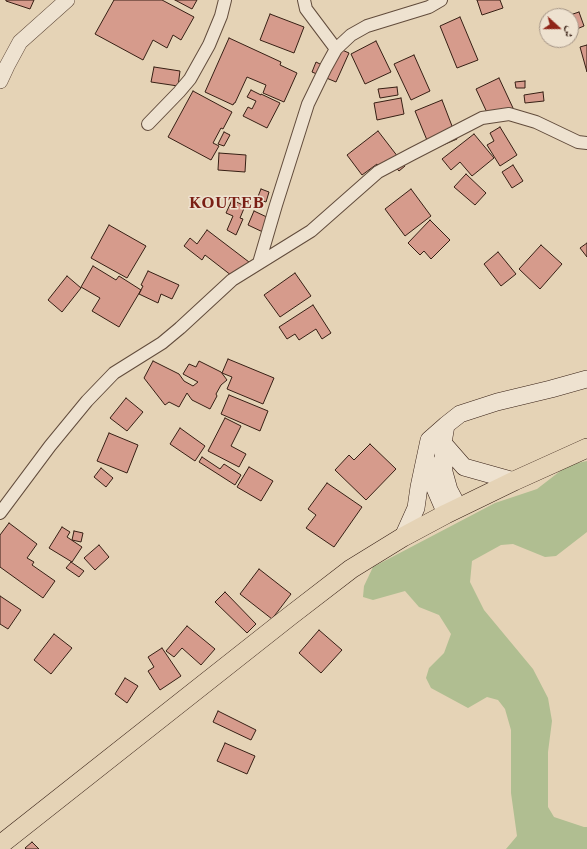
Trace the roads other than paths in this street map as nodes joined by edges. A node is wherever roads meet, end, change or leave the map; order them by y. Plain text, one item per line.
1 (67, 0) edge
2 (225, 0) edge
3 (304, 0) edge
4 (441, 0) edge
5 (336, 49) junction
6 (0, 81) edge
7 (148, 124) dead end
8 (587, 143) edge
9 (259, 263) junction
10 (587, 379) edge
11 (446, 425) junction
12 (443, 443) junction
13 (587, 448) edge
14 (426, 451) junction
15 (514, 481) junction
16 (452, 511) junction
17 (0, 513) edge
18 (403, 537) junction
19 (0, 845) edge

1 - 6 street
2 - 7 street
3 - 5 street
4 - 5 street
5 - 9 street
8 - 9 street
9 - 17 street
10 - 11 main road
11 - 12 main road
11 - 14 main road
12 - 15 main road
12 - 16 main road
13 - 15 main road
14 - 16 main road
14 - 18 main road
15 - 16 main road
16 - 18 main road
18 - 19 main road

